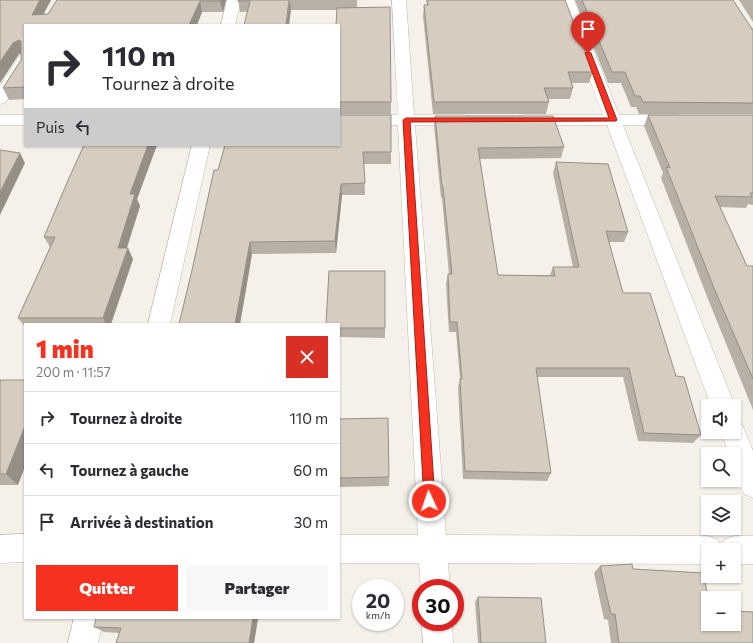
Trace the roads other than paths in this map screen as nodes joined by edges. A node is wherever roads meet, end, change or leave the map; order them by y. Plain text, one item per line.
1 (234, 0) edge
2 (399, 0) edge
3 (567, 0) edge
4 (228, 24) edge
5 (24, 60) edge
6 (0, 99) edge
7 (0, 120) edge
8 (24, 120) edge
9 (340, 120) edge
10 (406, 120) junction
11 (478, 120) edge
12 (510, 120) edge
13 (613, 120) junction
14 (691, 120) edge
15 (201, 146) edge
16 (159, 323) edge
17 (720, 399) edge
18 (736, 439) edge
19 (753, 485) edge
20 (24, 548) edge
21 (0, 549) edge
22 (340, 549) edge
23 (432, 549) junction
24 (701, 550) edge
25 (741, 550) edge
26 (753, 550) edge
27 (434, 579) edge
28 (89, 619) edge
29 (437, 631) edge
30 (83, 643) edge
31 (438, 643) edge

1 - 4 street
2 - 10 street
3 - 13 street
5 - 6 street
7 - 8 street
9 - 10 street
10 - 11 street
10 - 23 street
12 - 13 street
13 - 14 street
13 - 17 street
15 - 16 street
18 - 19 street
20 - 21 street
22 - 23 street
23 - 24 street
23 - 27 street
25 - 26 street
28 - 30 street
29 - 31 street

